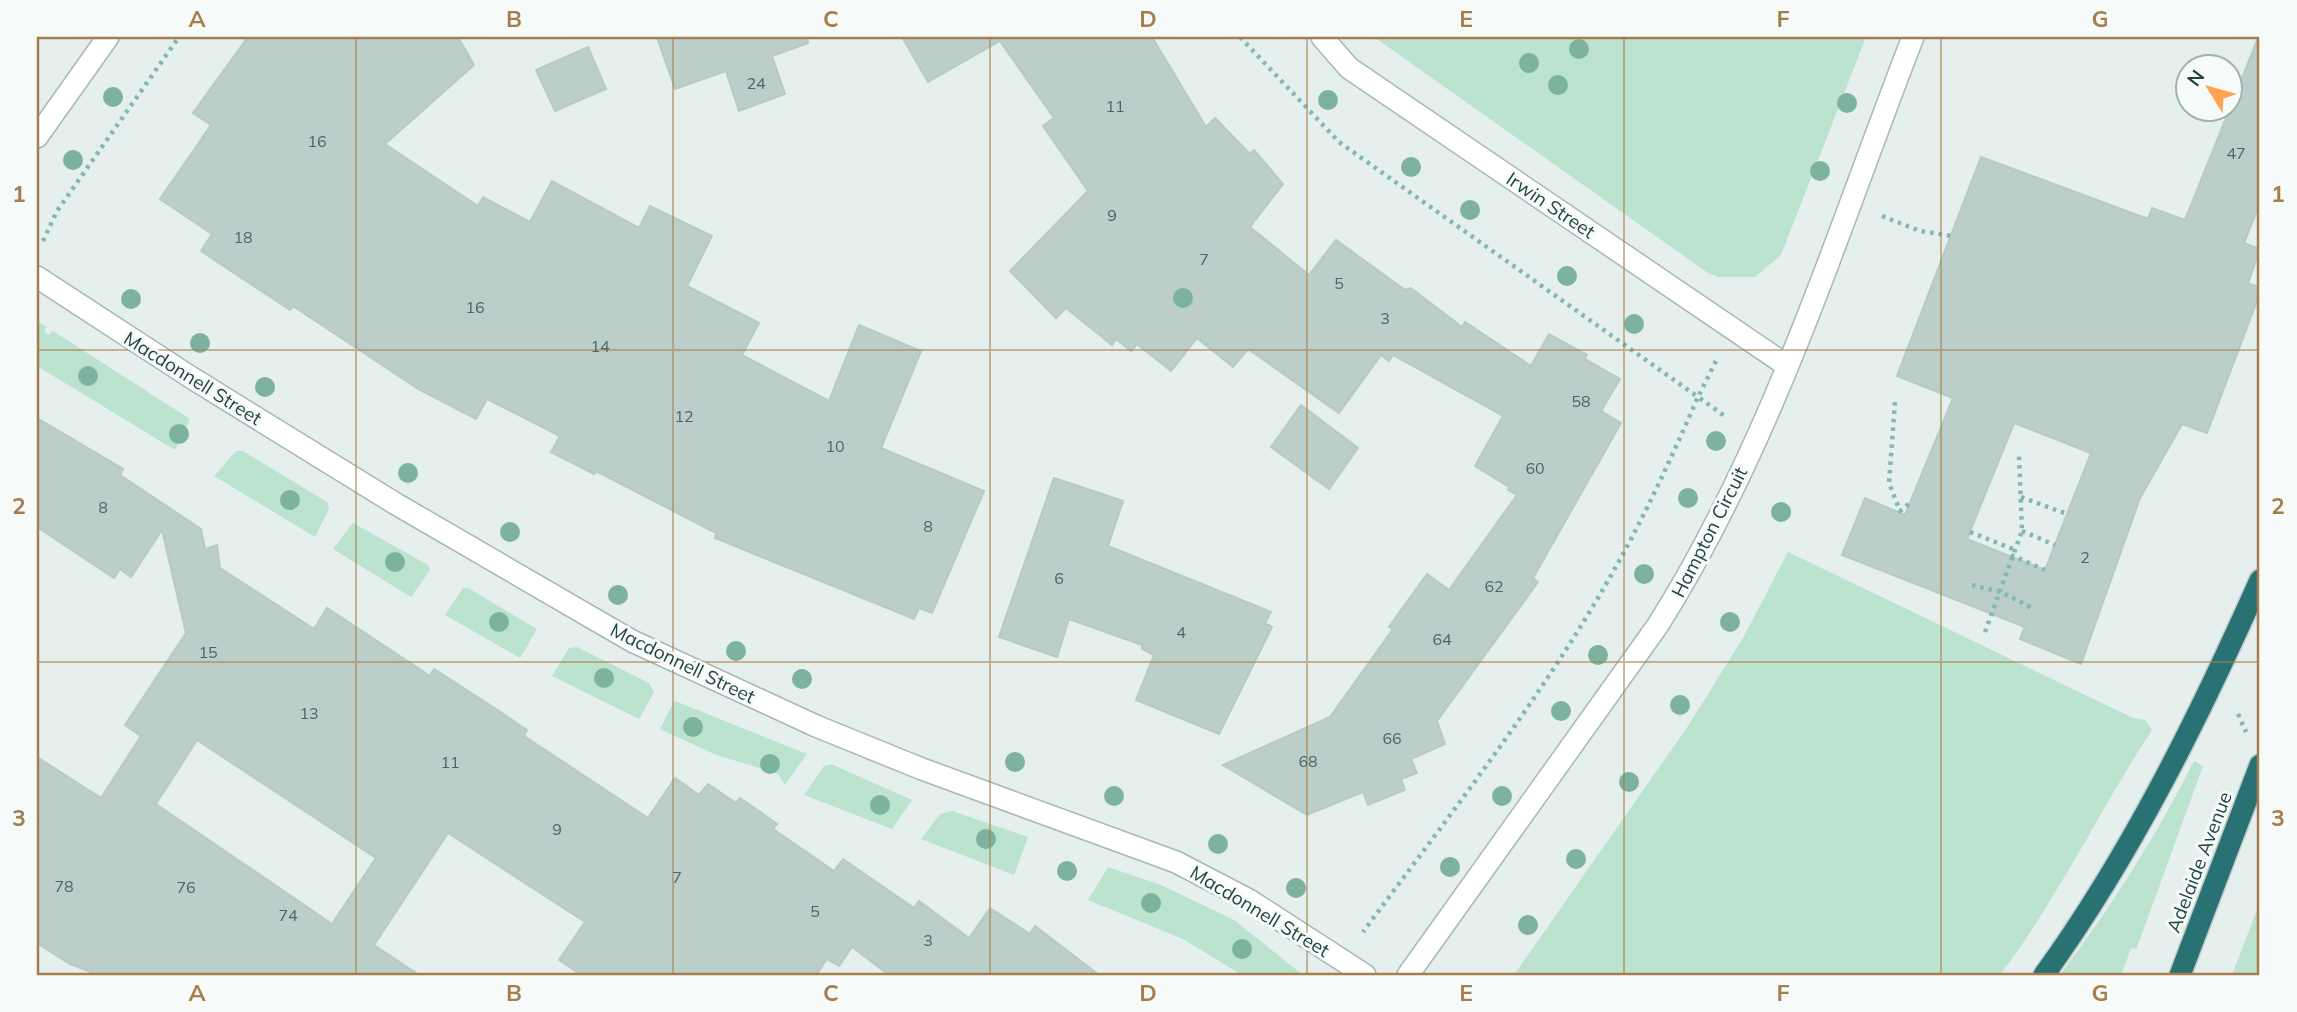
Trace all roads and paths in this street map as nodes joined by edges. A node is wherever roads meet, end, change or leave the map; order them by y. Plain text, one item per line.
1 (108, 37) edge
2 (179, 37) edge
3 (1240, 37) edge
4 (1322, 37) edge
5 (1913, 37) edge
6 (37, 137) edge
7 (1868, 211) dead end
8 (1951, 236) dead end
9 (42, 244) dead end
10 (37, 277) edge
11 (1786, 366) junction
12 (1895, 402) dead end
13 (2019, 456) dead end
14 (2021, 496) junction
15 (1910, 503) dead end
16 (2067, 514) dead end
17 (2022, 531) junction
18 (1970, 532) dead end
19 (2055, 545) dead end
20 (2013, 549) junction
21 (2011, 555) junction
22 (2045, 570) dead end
23 (2260, 580) edge
24 (1972, 585) dead end
25 (2001, 592) junction
26 (2032, 608) dead end
27 (1985, 632) dead end
28 (2236, 712) dead end
29 (2248, 736) dead end
30 (2260, 765) edge
31 (1342, 961) junction
32 (1365, 975) edge
33 (1408, 975) edge
34 (2044, 975) edge
35 (2180, 975) edge

1 - 6 street
2 - 9 path
3 - 31 path
4 - 11 street, Irwin Street
5 - 11 street, Hampton Circuit
7 - 8 path
10 - 31 street, Macdonnell Street
11 - 33 street, Hampton Circuit
12 - 15 path
13 - 14 path
14 - 16 path
14 - 17 path
17 - 19 path
17 - 20 path
18 - 20 path
20 - 21 path
21 - 22 path
21 - 25 path
23 - 34 highway
24 - 25 path
25 - 26 path
25 - 27 path
28 - 29 path
30 - 35 highway, Adelaide Avenue
31 - 32 street, Macdonnell Street

